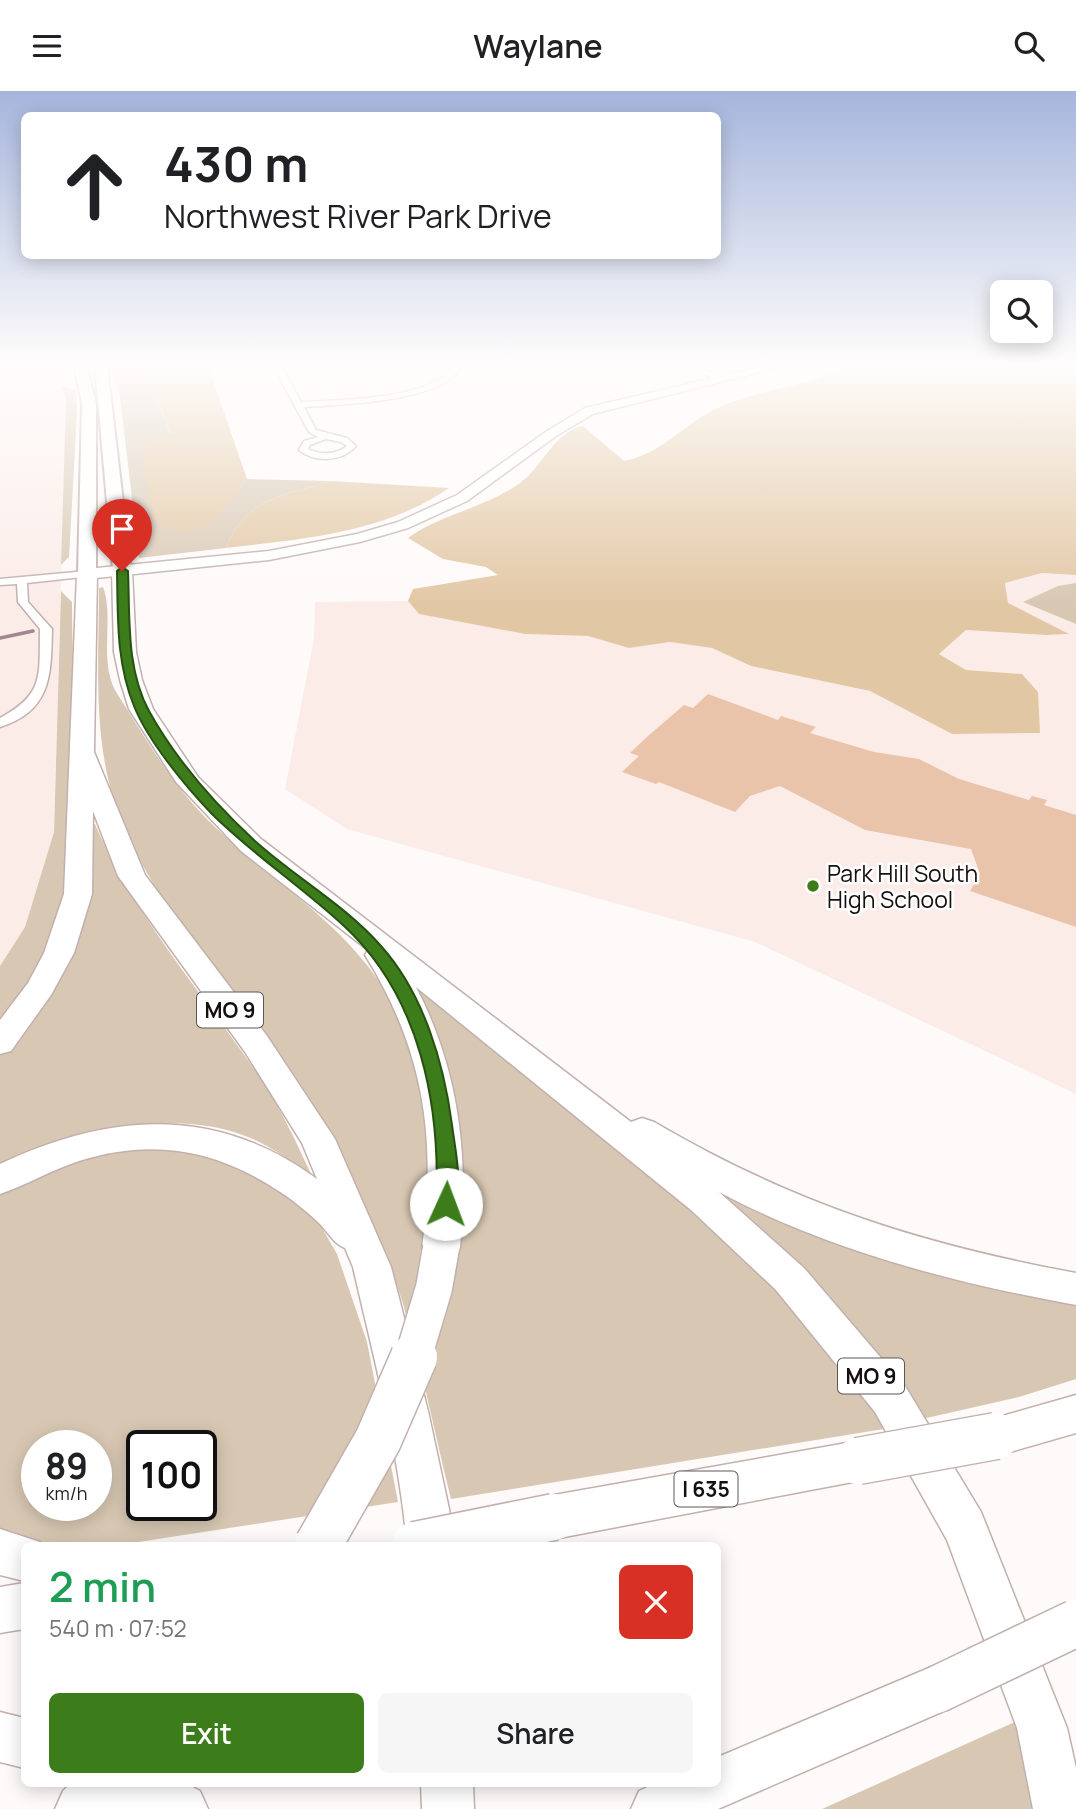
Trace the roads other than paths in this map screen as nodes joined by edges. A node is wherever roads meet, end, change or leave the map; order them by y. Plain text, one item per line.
1 (88, 446) edge
2 (109, 446) edge
3 (305, 446) edge
4 (352, 446) edge
5 (535, 446) edge
6 (122, 571) junction
7 (87, 574) junction
8 (22, 579) junction
9 (0, 582) edge
10 (0, 723) edge
11 (85, 756) junction
12 (349, 922) junction
13 (0, 1043) edge
14 (522, 1053) junction
15 (0, 1180) edge
16 (372, 1267) junction
17 (1076, 1289) edge
18 (1076, 1414) edge
19 (320, 1542) edge
20 (430, 1542) edge
21 (430, 1542) edge
22 (0, 1552) edge
23 (21, 1557) edge
24 (21, 1606) edge
25 (0, 1610) edge
26 (1076, 1623) edge
27 (0, 1737) edge
28 (21, 1742) edge
29 (721, 1782) edge
30 (105, 1787) edge
31 (136, 1787) edge
32 (447, 1787) edge
33 (709, 1787) edge
34 (80, 1809) edge
35 (181, 1809) edge
36 (448, 1809) edge
37 (657, 1809) edge
38 (1059, 1809) edge

1 - 7 main road, MO 9
2 - 6 main road, MO 9
3 - 4 street
5 - 6 street
6 - 7 street
6 - 12 highway, MO 9
7 - 8 street
7 - 11 highway, MO 9
8 - 9 street
8 - 10 street
11 - 13 highway
11 - 16 highway, MO 9
12 - 14 highway, MO 9
12 - 19 highway, bridge
14 - 17 highway
14 - 38 highway, MO 9
15 - 16 highway
16 - 20 highway, MO 9
18 - 21 highway, I 635, bridge
22 - 23 highway
24 - 25 highway
26 - 29 highway, bridge
27 - 28 highway
30 - 34 highway
31 - 35 highway
32 - 36 highway
33 - 37 highway, bridge

